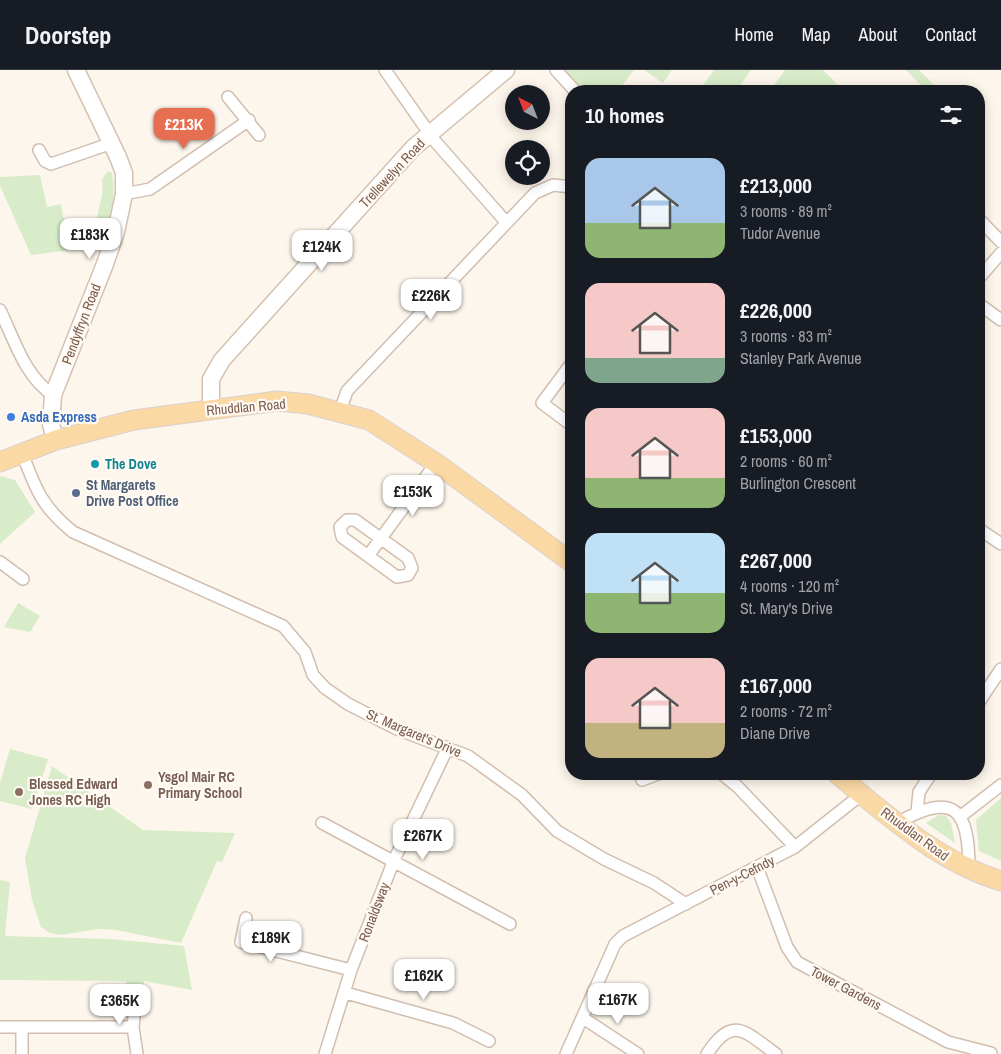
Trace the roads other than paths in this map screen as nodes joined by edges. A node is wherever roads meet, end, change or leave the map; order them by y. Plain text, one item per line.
1 (76, 70) edge
2 (385, 70) edge
3 (506, 70) edge
4 (556, 70) edge
5 (570, 85) edge
6 (228, 96) dead end
7 (249, 120) junction
8 (429, 134) junction
9 (259, 135) dead end
10 (112, 143) junction
11 (39, 150) dead end
12 (565, 186) edge
13 (124, 194) junction
14 (506, 222) junction
15 (985, 225) edge
16 (1001, 242) edge
17 (1001, 253) edge
18 (985, 271) edge
19 (985, 308) edge
20 (0, 310) edge
21 (1001, 320) edge
22 (565, 372) edge
23 (53, 395) junction
24 (211, 409) junction
25 (340, 411) junction
26 (565, 420) edge
27 (56, 440) junction
28 (22, 453) junction
29 (0, 462) edge
30 (436, 463) junction
31 (985, 533) edge
32 (380, 539) junction
33 (1001, 544) edge
34 (368, 556) junction
35 (565, 558) edge
36 (0, 562) edge
37 (23, 579) dead end
38 (1001, 669) edge
39 (985, 693) edge
40 (448, 747) junction
41 (729, 780) edge
42 (844, 780) edge
43 (927, 780) edge
44 (1001, 785) edge
45 (862, 794) junction
46 (917, 812) junction
47 (961, 816) junction
48 (322, 823) dead end
49 (897, 823) junction
50 (795, 847) junction
51 (394, 860) junction
52 (757, 867) junction
53 (969, 869) junction
54 (1001, 881) edge
55 (686, 904) junction
56 (246, 918) dead end
57 (510, 924) dead end
58 (351, 970) junction
59 (346, 993) junction
60 (136, 997) dead end
61 (583, 1018) junction
62 (0, 1027) edge
63 (22, 1027) junction
64 (133, 1027) junction
65 (489, 1041) dead end
66 (948, 1042) junction
67 (991, 1053) edge
68 (22, 1054) edge
69 (137, 1054) edge
70 (325, 1054) edge
71 (566, 1054) edge
72 (638, 1054) edge
73 (707, 1054) edge
74 (776, 1054) edge
75 (945, 1054) edge

1 - 10 street, Pendyffryn Road
2 - 8 street
3 - 8 street, Trellewelyn Road
4 - 5 street
6 - 7 street
7 - 9 street
7 - 13 street
8 - 14 street
8 - 24 street, Trellewelyn Road
10 - 11 street
10 - 13 street, Pendyffryn Road
12 - 14 street
13 - 23 street, Pendyffryn Road
14 - 25 street
15 - 16 street
17 - 18 street
19 - 21 street
20 - 23 street
22 - 26 street
23 - 27 street, Pendyffryn Road
24 - 25 main road, Rhuddlan Road
24 - 27 main road, Rhuddlan Road
25 - 30 main road, Rhuddlan Road
27 - 28 main road, Rhuddlan Road
28 - 29 main road, Rhuddlan Road
28 - 40 street, St. Margaret's Drive
30 - 32 street
30 - 35 main road, Rhuddlan Road
31 - 33 street
32 - 34 street
32 - 34 street
32 - 34 street
36 - 37 street
38 - 39 street
40 - 51 street, Ronaldsway
40 - 55 street, St. Margaret's Drive
41 - 50 street
42 - 45 main road, Rhuddlan Road
43 - 46 street
44 - 47 street
45 - 49 main road, Rhuddlan Road
45 - 50 street, Pen-y-Cefndy
46 - 47 street
46 - 49 street
47 - 53 street
48 - 51 street
49 - 53 main road, Rhuddlan Road
50 - 52 street, Pen-y-Cefndy
51 - 57 street
51 - 58 street, Ronaldsway
52 - 55 street, Pen-y-Cefndy
52 - 66 street, Tower Gardens
53 - 54 main road, Rhuddlan Road
55 - 61 street, Pen-y-Cefndy
56 - 58 street
58 - 59 street, Ronaldsway
59 - 65 street
59 - 70 street, Ronaldsway
60 - 64 street
61 - 71 street
61 - 72 street
62 - 63 street
63 - 64 street
63 - 68 street
64 - 69 street
66 - 67 street, Tower Gardens
66 - 75 street
73 - 74 street

